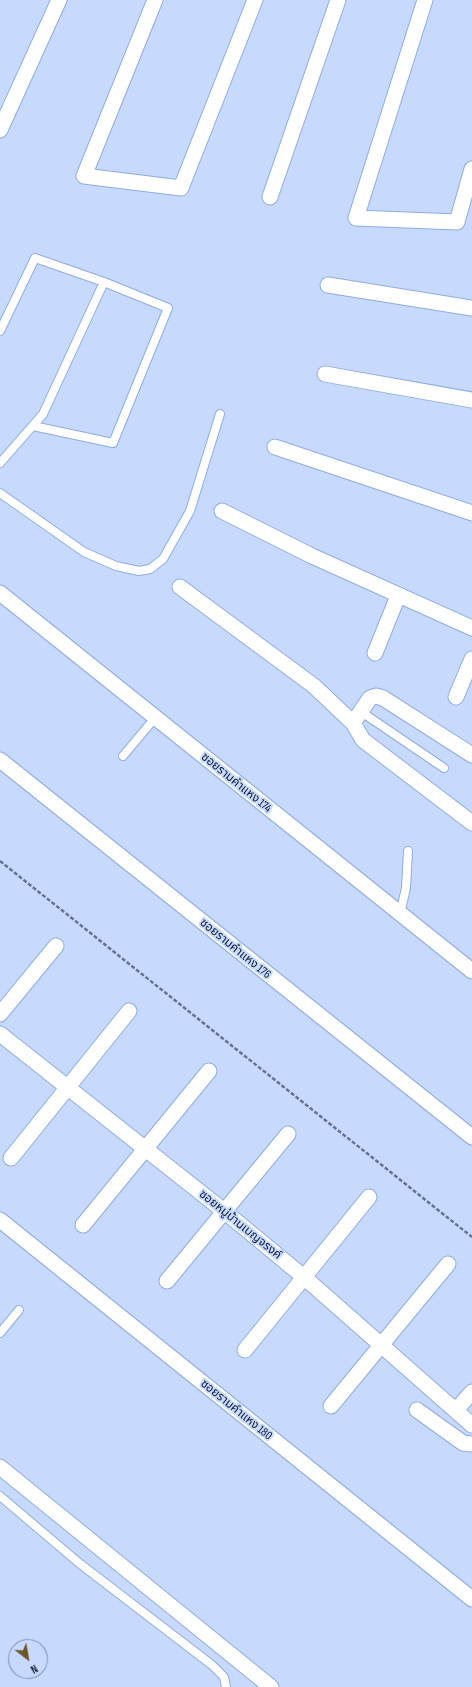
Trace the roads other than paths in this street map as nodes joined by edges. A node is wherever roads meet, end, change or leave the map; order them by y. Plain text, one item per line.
1 (59, 0) edge
2 (155, 0) edge
3 (255, 0) edge
4 (338, 0) edge
5 (425, 0) edge
6 (0, 130) edge
7 (472, 170) edge
8 (270, 197) dead end
9 (104, 282) junction
10 (328, 285) dead end
11 (472, 308) edge
12 (0, 331) edge
13 (325, 374) dead end
14 (472, 400) edge
15 (220, 414) dead end
16 (33, 426) junction
17 (275, 447) dead end
18 (0, 463) edge
19 (0, 493) edge
20 (222, 511) dead end
21 (472, 513) edge
22 (180, 587) dead end
23 (0, 593) edge
24 (398, 596) junction
25 (472, 628) edge
26 (375, 653) dead end
27 (472, 659) edge
28 (456, 697) dead end
29 (356, 717) junction
30 (155, 718) junction
31 (472, 754) edge
32 (122, 756) dead end
33 (0, 760) edge
34 (444, 768) dead end
35 (472, 823) edge
36 (408, 851) dead end
37 (400, 914) junction
38 (56, 946) dead end
39 (472, 971) edge
40 (128, 1012) dead end
41 (0, 1014) edge
42 (0, 1034) edge
43 (209, 1071) dead end
44 (68, 1087) junction
45 (288, 1134) dead end
46 (472, 1137) edge
47 (146, 1149) junction
48 (11, 1158) dead end
49 (370, 1197) dead end
50 (224, 1210) junction
51 (0, 1220) edge
52 (83, 1225) dead end
53 (448, 1264) dead end
54 (304, 1278) junction
55 (167, 1281) dead end
56 (19, 1310) dead end
57 (0, 1333) edge
58 (382, 1345) junction
59 (245, 1350) dead end
60 (472, 1392) edge
61 (331, 1406) dead end
62 (418, 1410) dead end
63 (456, 1410) junction
64 (472, 1425) edge
65 (472, 1444) edge
66 (0, 1467) edge
67 (0, 1496) edge
68 (472, 1599) edge
69 (226, 1687) edge
70 (271, 1687) edge

1 - 6 street
2 - 3 street
4 - 8 street
5 - 7 street
9 - 12 lane
9 - 16 lane
9 - 16 lane
10 - 11 street
13 - 14 street
15 - 19 lane
16 - 18 lane
17 - 21 street
20 - 24 street
22 - 29 street
23 - 30 street, ซอยรามคำแหง 174
24 - 25 street
24 - 26 street
27 - 28 street
29 - 31 street
29 - 34 lane
29 - 35 street
30 - 32 lane
30 - 37 street, ซอยรามคำแหง 174
33 - 46 street, ซอยรามคำแหง 176
36 - 37 lane
37 - 39 street, ซอยรามคำแหง 174
38 - 41 street
40 - 44 street
42 - 44 street, ซอยหมู่บ้านเบญจรงค์
43 - 47 street
44 - 47 street, ซอยหมู่บ้านเบญจรงค์
44 - 48 street
45 - 50 street
47 - 50 street, ซอยหมู่บ้านเบญจรงค์
47 - 52 street
49 - 54 street
50 - 54 street, ซอยหมู่บ้านเบญจรงค์
50 - 55 street
51 - 68 street, ซอยรามคำแหง 180
53 - 58 street
54 - 58 street, ซอยหมู่บ้านเบญจรงค์
54 - 59 street
56 - 57 lane
58 - 61 street
58 - 63 street, ซอยหมู่บ้านเบญจรงค์
60 - 63 street
62 - 65 street
63 - 64 street, ซอยหมู่บ้านเบญจรงค์
66 - 70 street
67 - 69 lane

